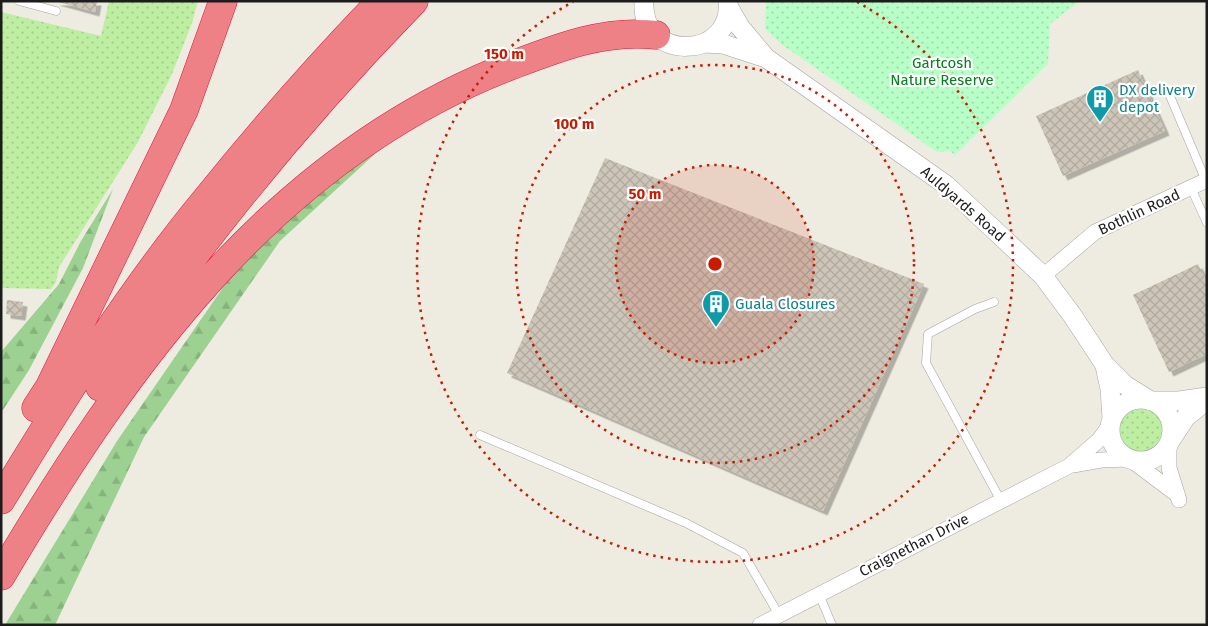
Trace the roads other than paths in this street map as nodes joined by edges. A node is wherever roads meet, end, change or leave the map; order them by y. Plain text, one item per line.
1 (19, 1) edge
2 (223, 1) edge
3 (381, 1) edge
4 (414, 1) edge
5 (635, 1) edge
6 (728, 4) edge
7 (56, 11) dead end
8 (648, 18) edge
9 (704, 43) junction
10 (766, 58) junction
11 (1170, 96) dead end
12 (1207, 181) edge
13 (1191, 188) junction
14 (1207, 223) edge
15 (1043, 276) junction
16 (994, 302) dead end
17 (1105, 365) junction
18 (1207, 398) edge
19 (1150, 401) junction
20 (1111, 420) junction
21 (480, 435) dead end
22 (1170, 442) junction
23 (1130, 460) junction
24 (1, 465) edge
25 (1069, 466) junction
26 (1, 500) edge
27 (1001, 501) junction
28 (1, 549) edge
29 (1, 576) edge
30 (819, 594) junction
31 (779, 615) junction
32 (760, 625) edge
33 (832, 625) edge

1 - 7 lane
2 - 24 highway
3 - 26 highway
4 - 28 highway
5 - 8 street
6 - 9 street
6 - 10 street, Auldyards Road
8 - 9 street, Auldyards Road
8 - 29 highway
9 - 10 street, Auldyards Road
10 - 15 street, Auldyards Road
11 - 12 lane, Bothlin Road
12 - 13 street, Bothlin Road
13 - 14 lane, Bothlin Road
13 - 15 street, Bothlin Road
15 - 17 street, Auldyards Road
16 - 27 lane
17 - 19 street, Auldyards Road
17 - 20 street, Auldyards Road
18 - 19 street
18 - 22 street
19 - 20 street
19 - 22 street
20 - 23 street
20 - 25 street, Craignethan Drive
21 - 31 lane
22 - 23 street
22 - 23 street
23 - 25 street, Craignethan Drive
25 - 27 street, Craignethan Drive
27 - 30 street, Craignethan Drive
30 - 31 street, Craignethan Drive
30 - 33 lane
31 - 32 street, Craignethan Drive

